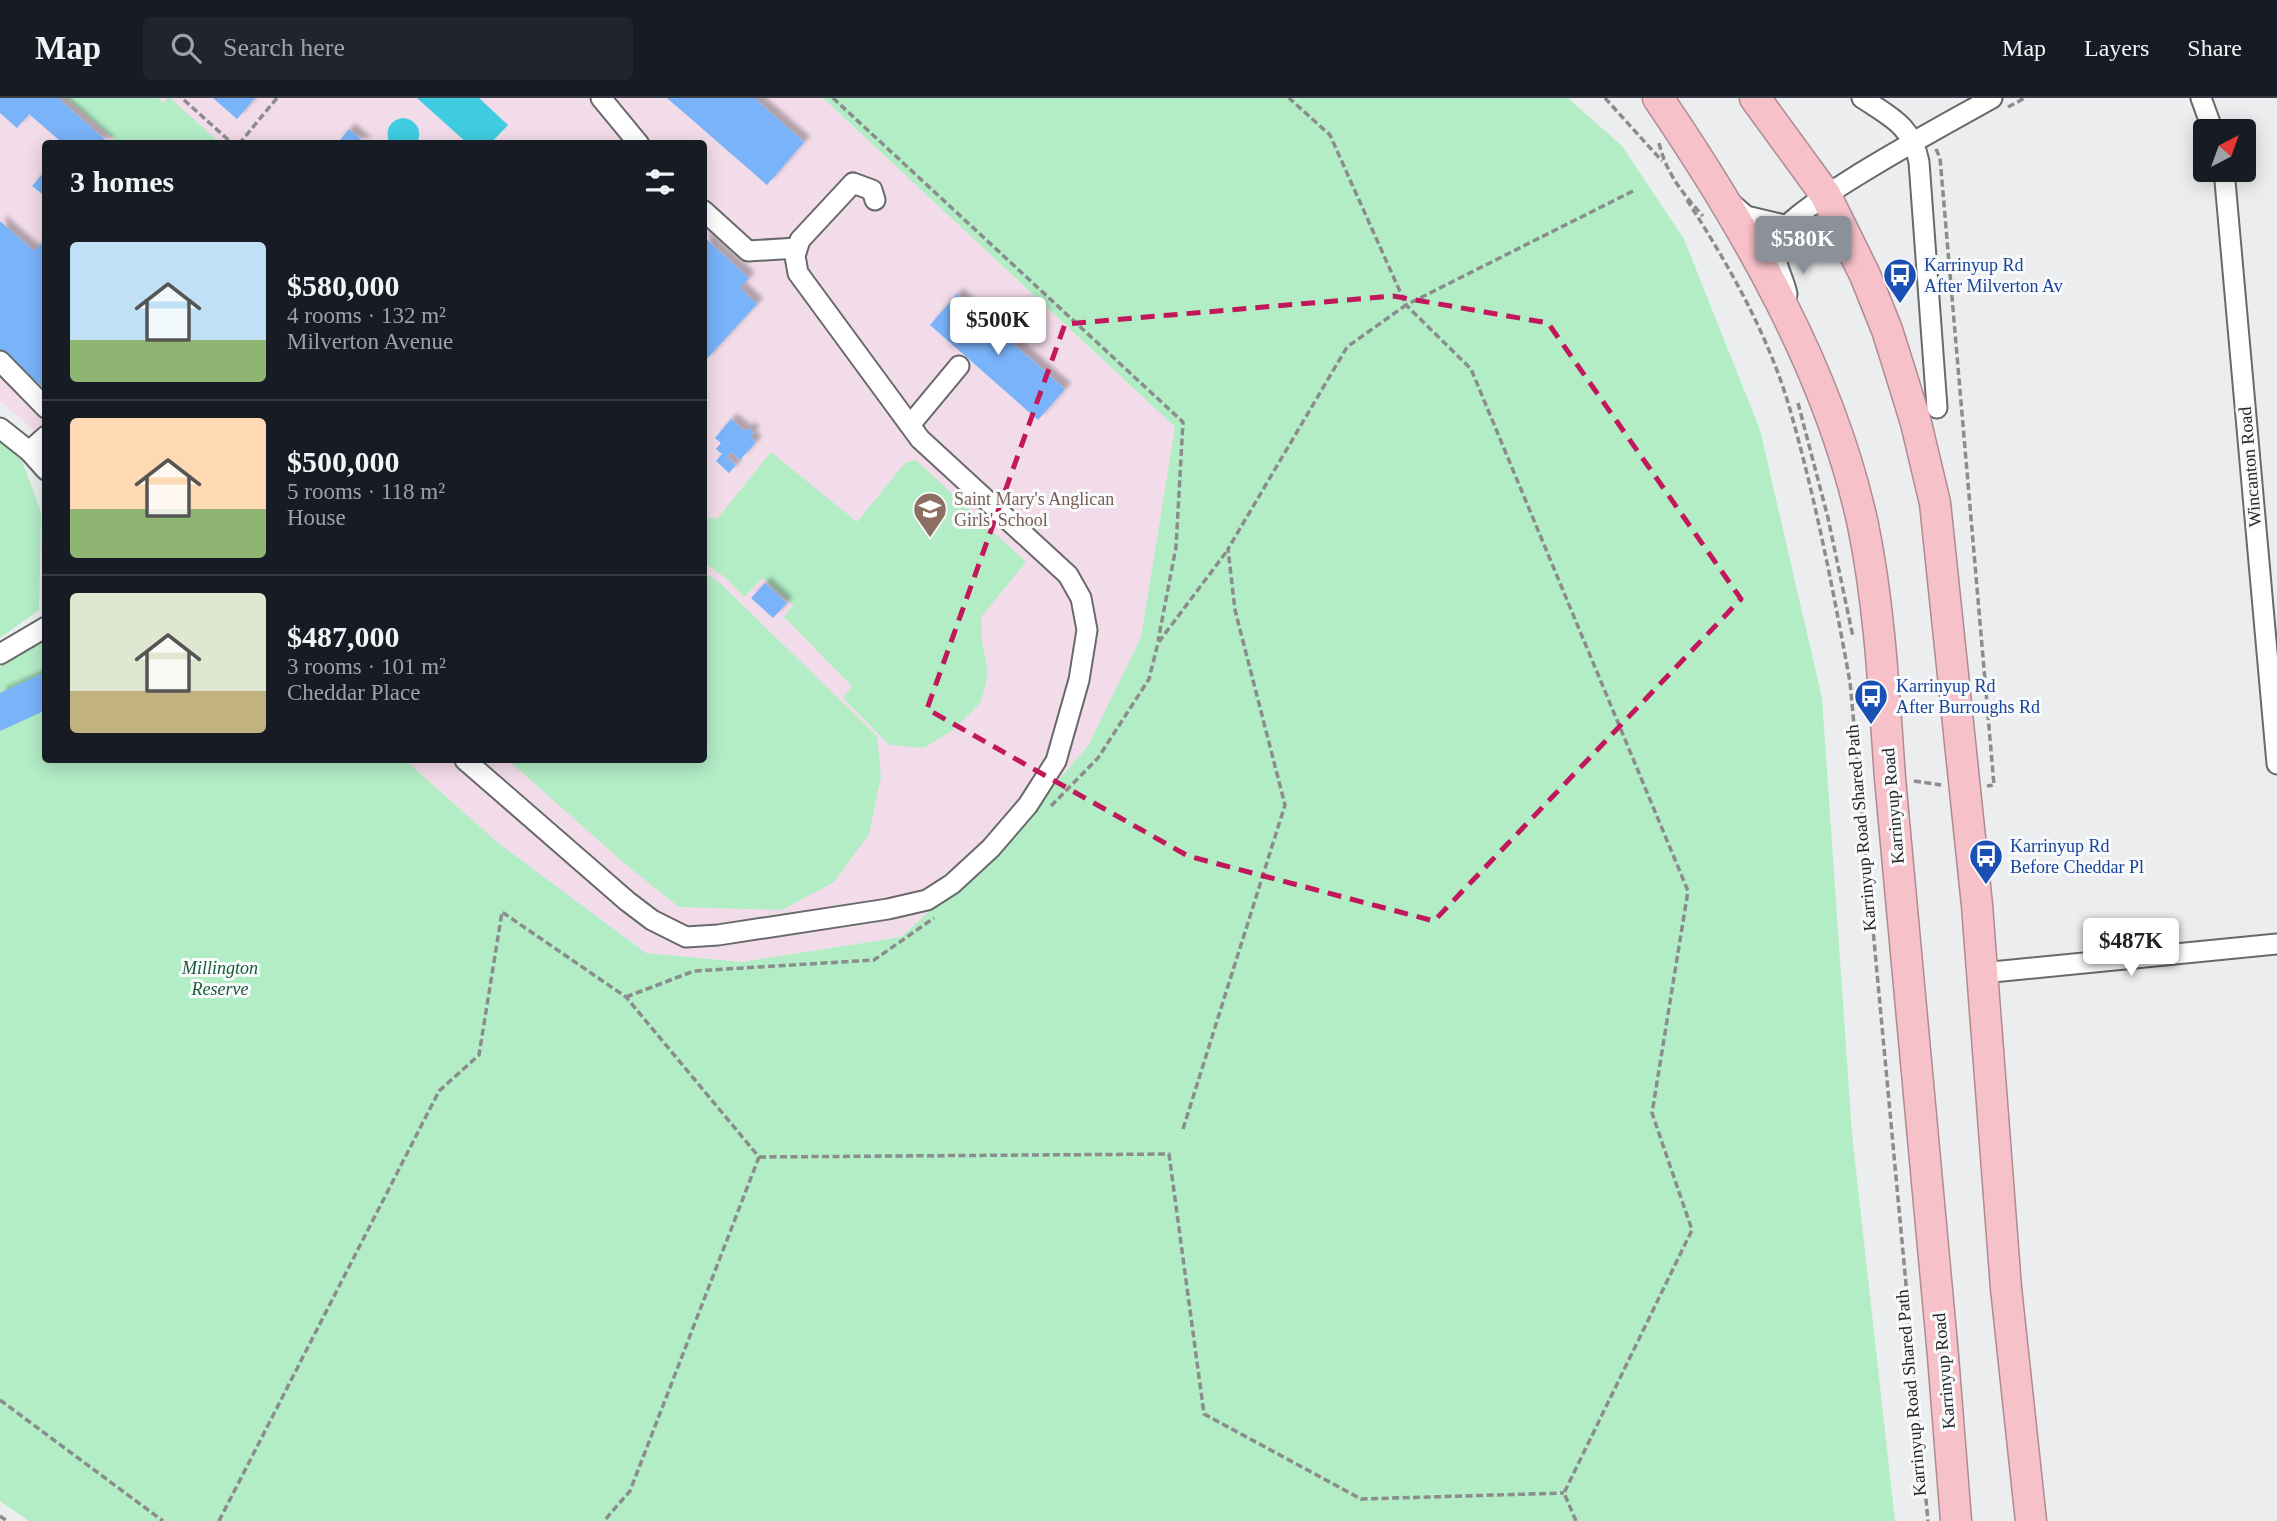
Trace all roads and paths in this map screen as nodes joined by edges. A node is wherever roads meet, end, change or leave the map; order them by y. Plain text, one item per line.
1 (277, 98) edge
2 (601, 98) edge
3 (833, 98) edge
4 (1289, 98) edge
5 (1605, 98) edge
6 (1658, 98) edge
7 (1755, 98) edge
8 (1863, 98) edge
9 (1992, 98) edge
10 (2202, 98) edge
11 (184, 100) dead end
12 (2209, 119) edge
13 (1657, 137) dead end
14 (229, 140) edge
15 (242, 140) edge
16 (636, 140) edge
17 (1915, 142) junction
18 (1664, 163) junction
19 (2225, 182) edge
20 (1719, 190) junction
21 (1633, 191) dead end
22 (1681, 191) junction
23 (1825, 194) junction
24 (875, 200) dead end
25 (707, 214) edge
26 (1707, 219) dead end
27 (1784, 225) junction
28 (797, 248) junction
29 (1406, 305) junction
30 (1791, 321) junction
31 (0, 361) edge
32 (959, 366) dead end
33 (1795, 391) dead end
34 (42, 404) edge
35 (1937, 408) dead end
36 (1963, 423) dead end
37 (910, 425) junction
38 (0, 428) edge
39 (42, 440) edge
40 (29, 451) junction
41 (42, 466) edge
42 (1228, 549) junction
43 (42, 629) edge
44 (1854, 640) dead end
45 (1158, 643) junction
46 (0, 654) edge
47 (468, 763) edge
48 (2277, 764) edge
49 (1890, 778) junction
50 (1965, 787) junction
51 (1043, 814) dead end
52 (939, 915) dead end
53 (2277, 944) edge
54 (1982, 973) junction
55 (626, 997) junction
56 (1183, 1129) dead end
57 (759, 1157) junction
58 (1944, 1356) junction
59 (0, 1400) edge
60 (1564, 1493) junction
61 (0, 1516) edge
62 (7, 1521) edge
63 (163, 1521) edge
64 (219, 1521) edge
65 (604, 1521) edge
66 (1576, 1521) edge
67 (1928, 1521) edge
68 (1956, 1521) edge
69 (1974, 1521) edge
70 (2031, 1521) edge

1 - 15 path
2 - 16 street
3 - 45 path
4 - 29 path
5 - 18 path
6 - 20 highway, Karrinyup Road
7 - 23 highway
8 - 17 street
9 - 17 street
10 - 12 street
11 - 14 path
13 - 18 path
17 - 23 street
17 - 35 street
18 - 22 path
19 - 48 street, Wincanton Road
20 - 27 street
20 - 30 highway, Karrinyup Road
21 - 29 path
22 - 26 path
22 - 67 path
23 - 27 street
23 - 50 highway
24 - 28 street
25 - 28 street
27 - 30 street
28 - 37 street
29 - 42 path
29 - 60 path
30 - 49 highway, Karrinyup Road
31 - 34 street
32 - 37 street
33 - 44 path
36 - 50 path
37 - 47 street
38 - 40 street
39 - 40 street
40 - 41 street
42 - 45 path
42 - 56 path
43 - 46 street
45 - 51 path
49 - 50 path
49 - 58 highway, Karrinyup Road
50 - 54 highway
52 - 55 path
53 - 54 street
54 - 70 highway
55 - 57 path
55 - 64 path
57 - 60 path
57 - 65 path
58 - 68 highway, Karrinyup Road
58 - 69 highway
59 - 63 path
60 - 66 path
61 - 62 path

